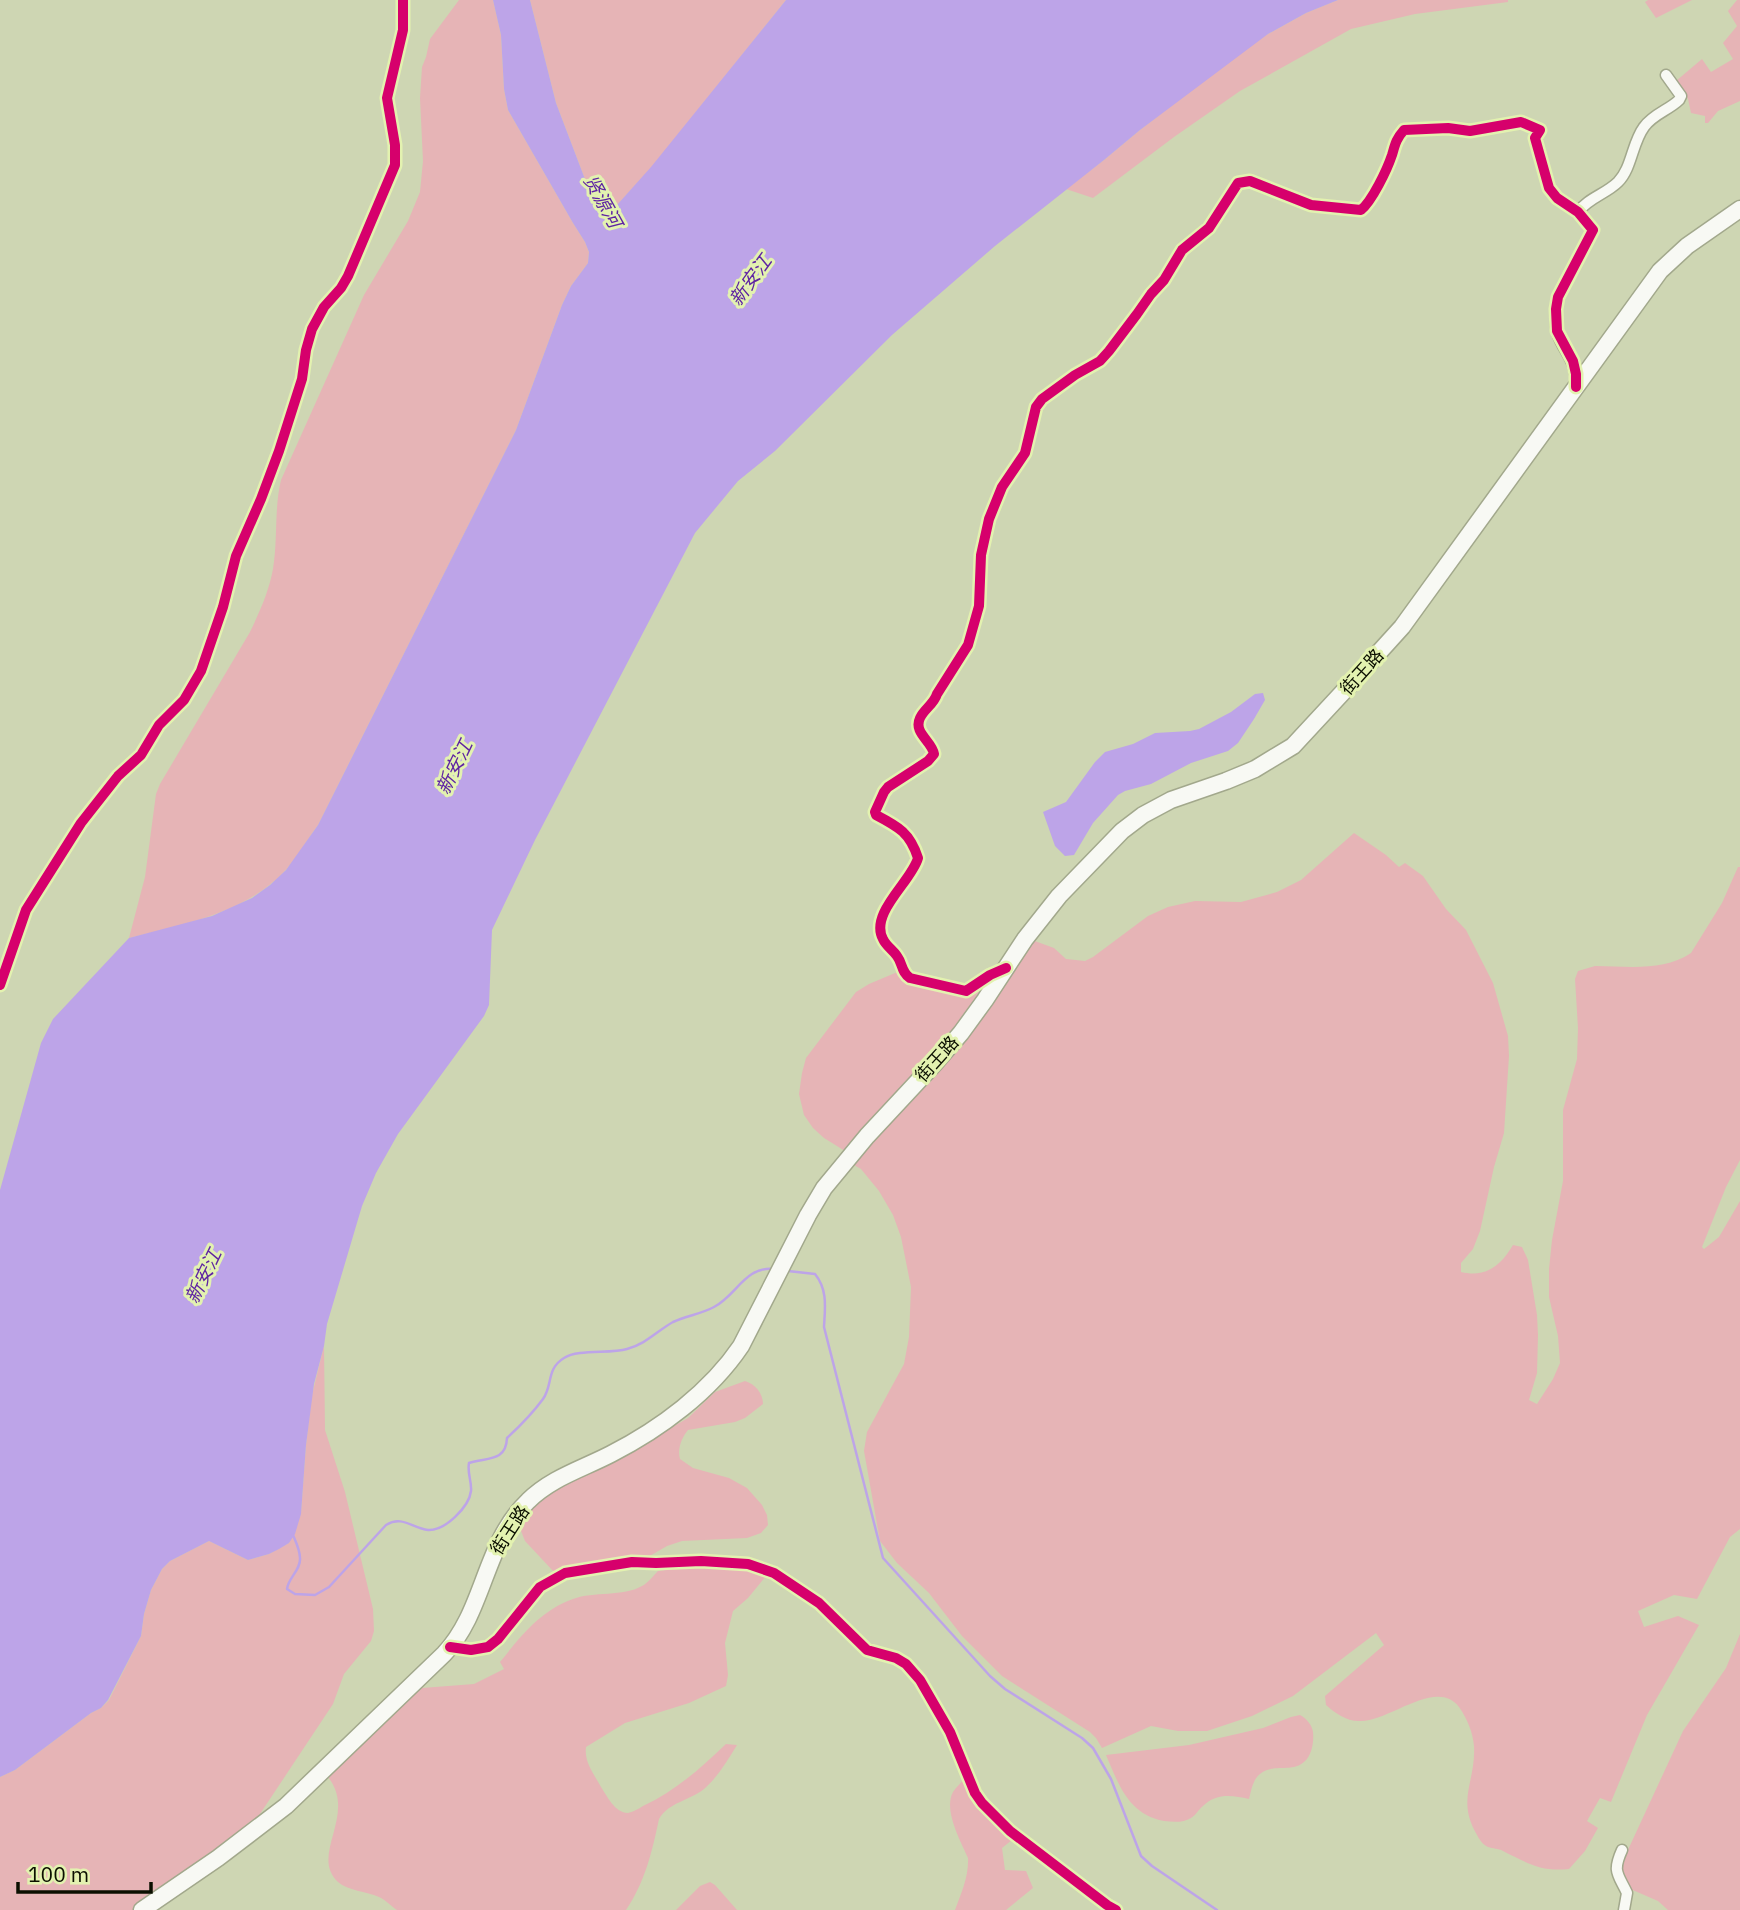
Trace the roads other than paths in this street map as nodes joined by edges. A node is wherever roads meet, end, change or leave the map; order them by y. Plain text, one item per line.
1 (403, 0) edge
2 (1666, 75) dead end
3 (1740, 209) edge
4 (1578, 212) junction
5 (1576, 387) junction
6 (1006, 968) junction
7 (0, 985) edge
8 (450, 1647) junction
9 (1622, 1850) dead end
10 (142, 1910) edge
11 (1116, 1910) edge
12 (1624, 1910) edge

1 - 7 street
2 - 4 street
3 - 5 main road, 街王路
4 - 5 street
4 - 6 street
5 - 6 main road, 街王路
6 - 8 main road, 街王路
8 - 10 main road, 街王路
8 - 11 street
9 - 12 street

